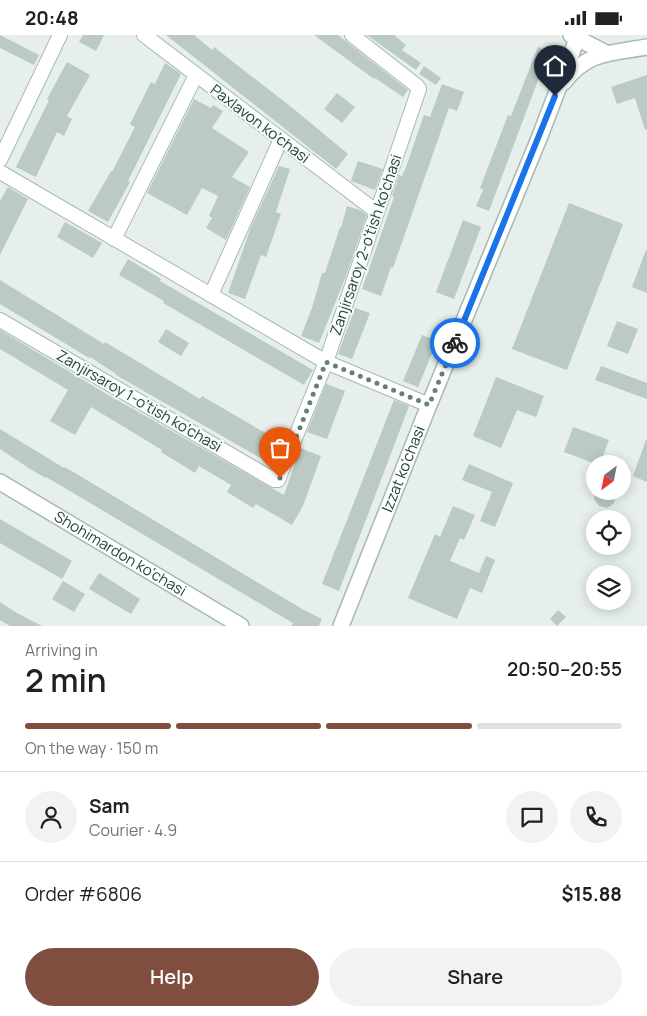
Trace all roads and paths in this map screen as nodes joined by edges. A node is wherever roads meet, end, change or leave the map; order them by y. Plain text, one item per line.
1 (60, 35) edge
2 (144, 35) edge
3 (352, 35) edge
4 (575, 36) edge
5 (647, 47) edge
6 (606, 53) junction
7 (196, 75) junction
8 (555, 96) junction
9 (281, 139) junction
10 (0, 160) edge
11 (0, 172) edge
12 (377, 212) junction
13 (114, 239) junction
14 (211, 295) junction
15 (0, 320) edge
16 (326, 362) junction
17 (429, 405) junction
18 (278, 480) joint
19 (0, 483) edge
20 (241, 626) edge
21 (341, 626) edge

1 - 10 street
2 - 7 street, Paxlavon ko'chasi
3 - 12 street, Zanjirsaroy 2-o'tish ko'chasi
4 - 6 street
4 - 8 street, Izzat ko'chasi
5 - 6 street
6 - 8 street
7 - 9 street, Paxlavon ko'chasi
7 - 13 street
8 - 17 street, Izzat ko'chasi
9 - 12 street, Paxlavon ko'chasi
9 - 14 street
11 - 13 street
12 - 16 street, Zanjirsaroy 2-o'tish ko'chasi
13 - 14 street
14 - 16 street
15 - 18 street, Zanjirsaroy 1-o'tish ko'chasi
16 - 17 street
16 - 18 street, Zanjirsaroy 2-o'tish ko'chasi
17 - 21 street, Izzat ko'chasi
19 - 20 street, Shohimardon ko'chasi

